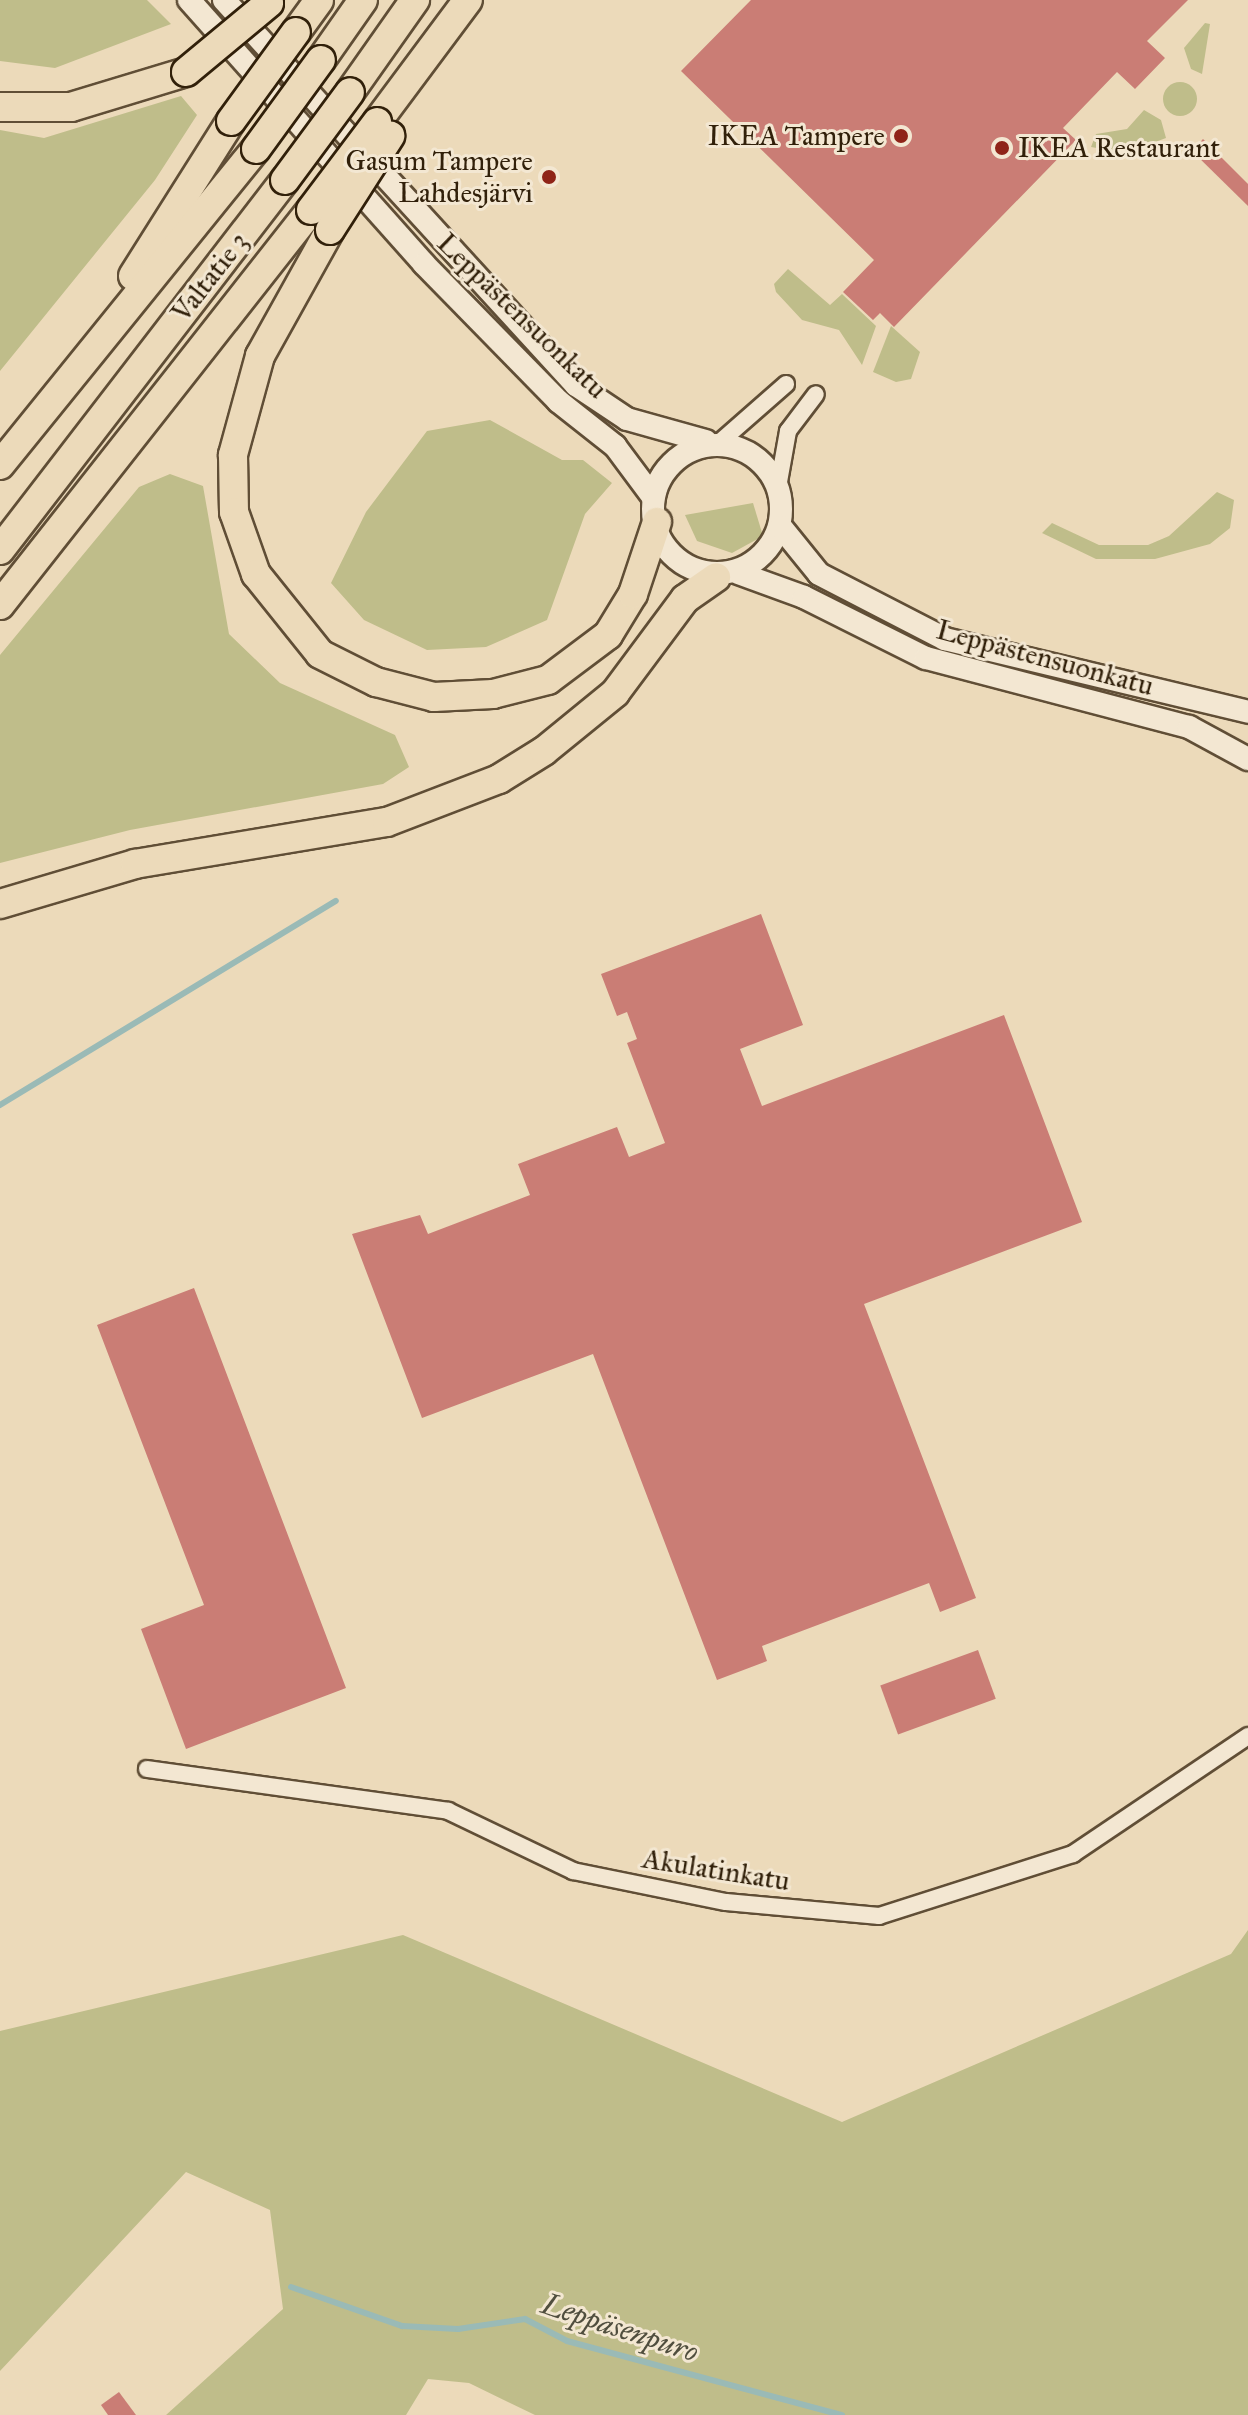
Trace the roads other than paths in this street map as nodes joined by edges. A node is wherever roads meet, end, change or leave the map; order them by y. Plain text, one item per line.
1 (189, 0) edge
2 (224, 0) edge
3 (319, 0) edge
4 (363, 0) edge
5 (415, 0) edge
6 (270, 1) edge
7 (463, 6) edge
8 (0, 107) edge
9 (320, 220) junction
10 (786, 384) dead end
11 (61, 388) junction
12 (816, 394) dead end
13 (713, 442) junction
14 (0, 465) edge
15 (777, 493) junction
16 (655, 510) junction
17 (781, 527) junction
18 (0, 550) edge
19 (727, 575) junction
20 (0, 605) edge
21 (1248, 712) edge
22 (1248, 759) edge
23 (0, 904) edge
24 (1248, 1736) edge
25 (147, 1769) dead end

1 - 16 main road, Leppästensuonkatu
2 - 13 main road, Leppästensuonkatu
3 - 11 highway, bridge
4 - 11 highway, Valtatie 3, bridge
5 - 18 highway, Valtatie 3, bridge
6 - 8 highway, bridge
7 - 9 highway, bridge
9 - 16 highway
9 - 20 highway
10 - 13 street
11 - 14 highway, Valtatie 3
12 - 15 street
13 - 15 main road
13 - 16 main road
15 - 17 main road
16 - 19 main road
17 - 19 main road
17 - 21 main road, Leppästensuonkatu
19 - 22 main road, Leppästensuonkatu
19 - 23 highway
24 - 25 street, Akulatinkatu

